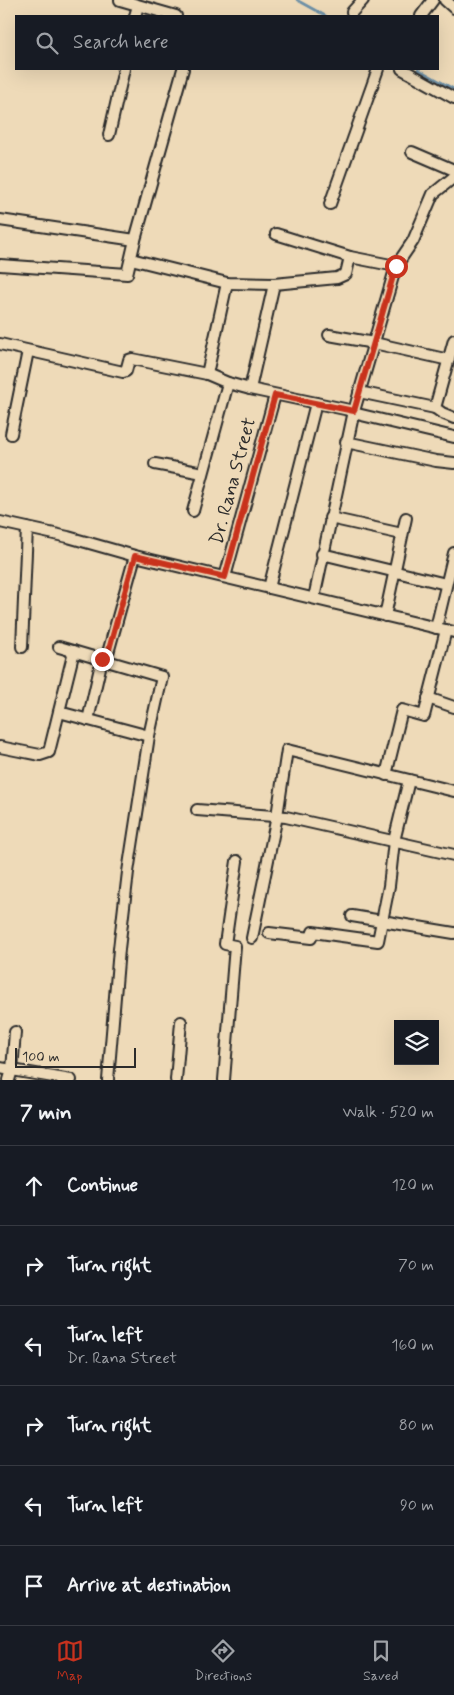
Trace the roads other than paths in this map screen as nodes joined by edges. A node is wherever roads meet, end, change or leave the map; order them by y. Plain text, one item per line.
1 (120, 0) edge
2 (363, 0) edge
3 (433, 0) edge
4 (445, 0) edge
5 (454, 8) edge
6 (136, 11) edge
7 (352, 12) dead end
8 (168, 15) edge
9 (422, 15) edge
10 (124, 70) edge
11 (183, 70) edge
12 (378, 70) edge
13 (404, 70) edge
14 (454, 98) edge
15 (109, 135) dead end
16 (412, 152) dead end
17 (454, 170) edge
18 (454, 177) edge
19 (330, 204) dead end
20 (0, 220) edge
21 (276, 234) dead end
22 (135, 240) junction
23 (350, 258) junction
24 (131, 259) junction
25 (0, 265) edge
26 (396, 266) junction
27 (227, 283) junction
28 (274, 284) junction
29 (329, 335) dead end
30 (454, 340) edge
31 (374, 343) junction
32 (0, 344) edge
33 (28, 351) junction
34 (449, 360) junction
35 (207, 374) junction
36 (228, 383) junction
37 (250, 389) junction
38 (359, 392) junction
39 (275, 395) junction
40 (316, 402) junction
41 (435, 408) junction
42 (353, 412) junction
43 (454, 418) edge
44 (11, 434) dead end
45 (454, 437) edge
46 (346, 442) junction
47 (454, 463) edge
48 (155, 464) dead end
49 (203, 473) junction
50 (193, 511) dead end
51 (330, 518) junction
52 (406, 518) dead end
53 (0, 522) edge
54 (27, 528) junction
55 (402, 534) junction
56 (454, 553) edge
57 (322, 554) junction
58 (135, 556) junction
59 (395, 571) junction
60 (225, 577) junction
61 (446, 584) junction
62 (269, 588) junction
63 (314, 598) junction
64 (386, 616) junction
65 (445, 630) edge
66 (22, 647) dead end
67 (59, 647) dead end
68 (74, 651) junction
69 (104, 659) junction
70 (428, 698) junction
71 (454, 707) edge
72 (59, 712) junction
73 (88, 720) junction
74 (149, 736) junction
75 (0, 746) edge
76 (386, 775) junction
77 (409, 780) junction
78 (454, 791) edge
79 (197, 810) dead end
80 (276, 816) junction
81 (394, 841) junction
82 (454, 855) edge
83 (237, 861) dead end
84 (352, 916) dead end
85 (381, 921) junction
86 (269, 933) dead end
87 (454, 933) edge
88 (252, 938) dead end
89 (181, 1022) dead end
90 (15, 1032) dead end
91 (0, 1068) edge
92 (10, 1075) edge
93 (71, 1080) edge
94 (108, 1080) edge
95 (176, 1080) edge
96 (224, 1080) edge

1 - 6 street
2 - 7 street
3 - 9 street
4 - 5 street
6 - 8 street
10 - 15 street
11 - 22 street
12 - 19 street
13 - 14 street
16 - 17 street
18 - 26 street
20 - 22 street
21 - 23 street
22 - 24 street
23 - 26 street
23 - 28 street
24 - 25 street
24 - 27 street
26 - 31 street
27 - 28 street
27 - 35 street
28 - 37 street
29 - 31 street
30 - 34 street
31 - 34 street
31 - 38 street
32 - 33 street
33 - 35 street
33 - 44 street
34 - 41 street
35 - 36 street
36 - 37 street
36 - 49 street
37 - 39 street
38 - 41 street
38 - 42 street
39 - 40 street
39 - 60 street, Dr. Rana Street
40 - 42 street
40 - 62 street
41 - 43 street
42 - 45 street
42 - 46 street
46 - 47 street
46 - 51 street
48 - 49 street
49 - 50 street
51 - 55 street
51 - 57 street
52 - 55 street
53 - 54 street
54 - 58 street
54 - 66 street
55 - 59 street
56 - 61 street
57 - 59 street
57 - 63 street
58 - 60 street
58 - 69 street
59 - 61 street
59 - 64 street
60 - 62 street
61 - 65 street
62 - 63 street
63 - 64 street
64 - 65 street
65 - 70 street
67 - 68 street
68 - 69 street
68 - 72 street
69 - 73 street
69 - 74 street
70 - 71 street
70 - 76 street
72 - 73 street
72 - 75 street
73 - 74 street
74 - 94 street
76 - 77 street
76 - 80 street
77 - 78 street
77 - 81 street
79 - 80 street
80 - 81 street
80 - 88 street
81 - 82 street
81 - 85 street
83 - 96 street
84 - 85 street
85 - 86 street
85 - 87 street
89 - 95 street
90 - 92 street
91 - 92 street
92 - 93 street

